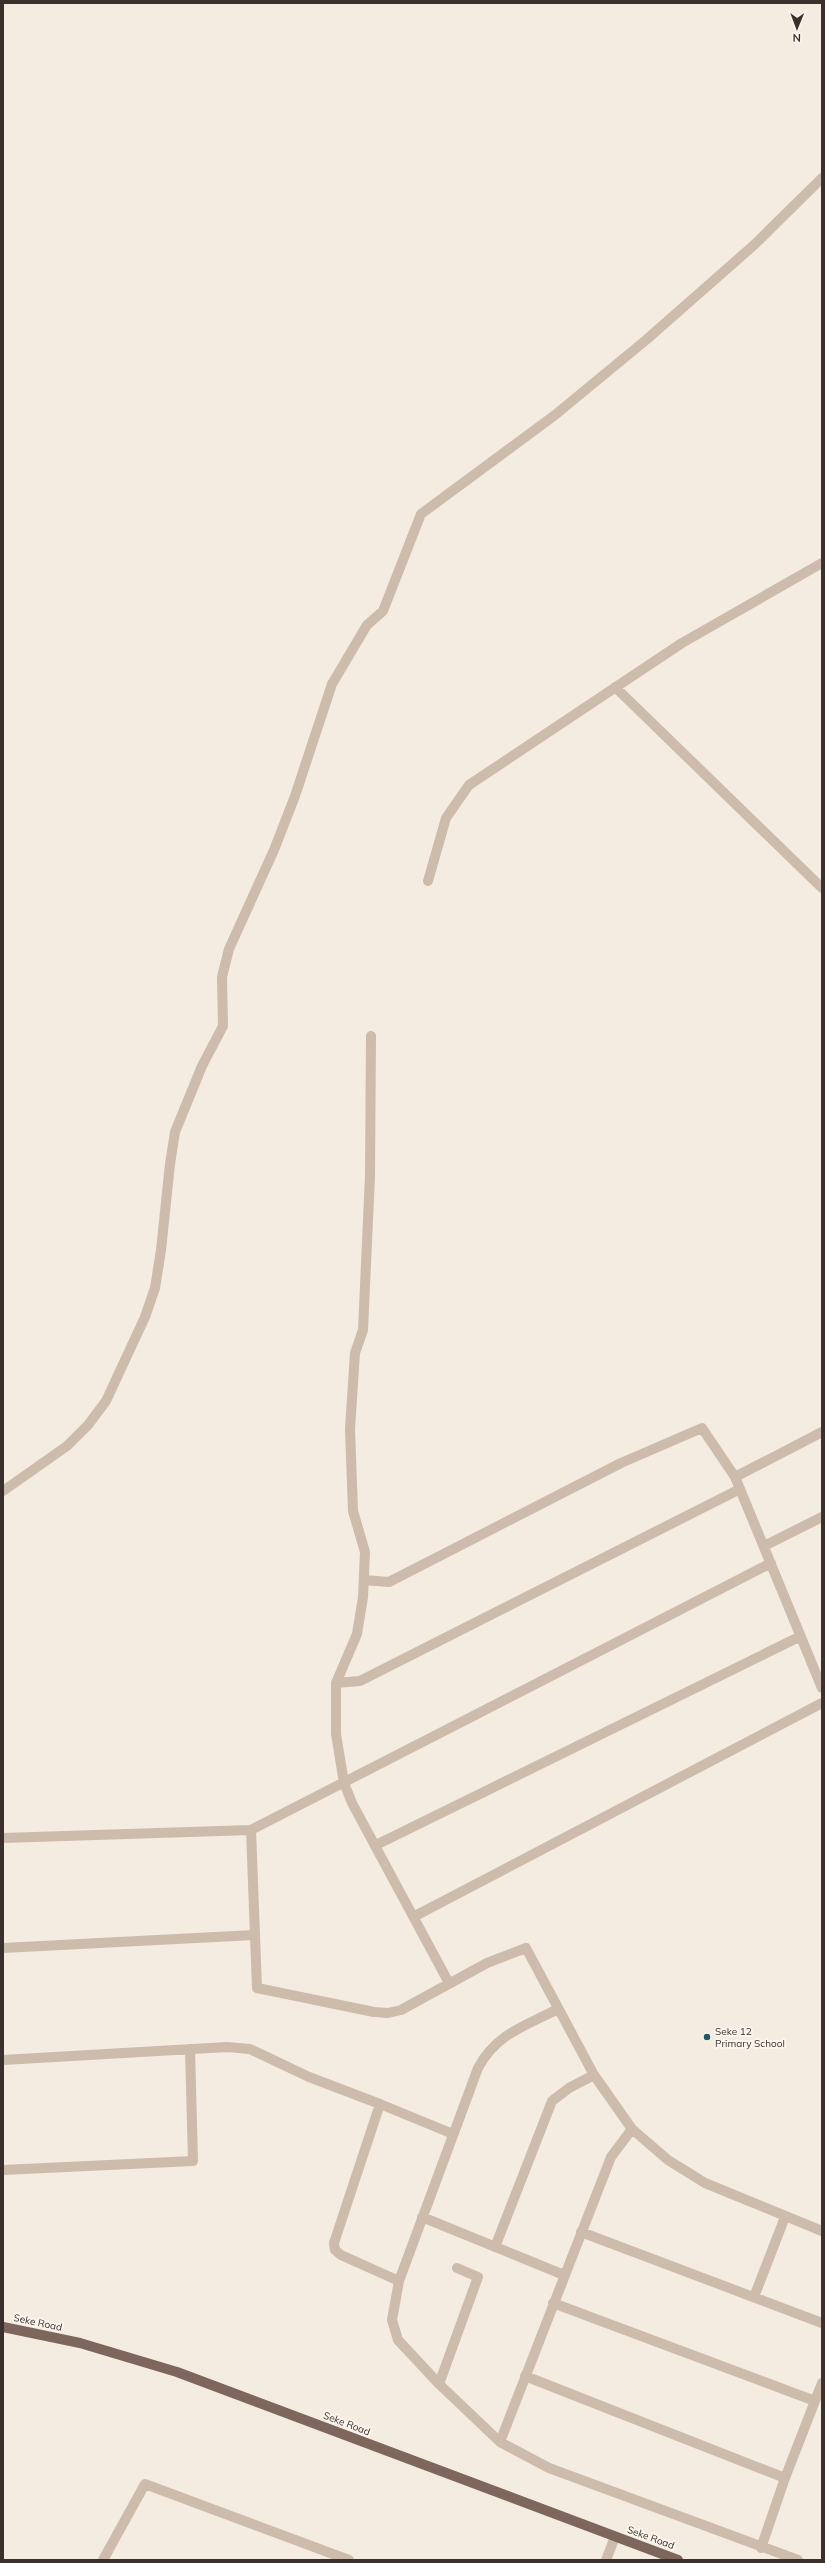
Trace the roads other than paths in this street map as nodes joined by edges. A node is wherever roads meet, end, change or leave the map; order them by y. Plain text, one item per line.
1 (822, 178) edge
2 (822, 563) edge
3 (615, 687) junction
4 (428, 881) dead end
5 (822, 888) edge
6 (371, 1036) dead end
7 (822, 1432) edge
8 (735, 1477) junction
9 (740, 1489) junction
10 (3, 1491) edge
11 (822, 1517) edge
12 (764, 1546) junction
13 (771, 1563) junction
14 (364, 1580) junction
15 (799, 1637) junction
16 (336, 1683) junction
17 (822, 1688) edge
18 (822, 1703) edge
19 (344, 1783) junction
20 (250, 1830) junction
21 (3, 1838) edge
22 (376, 1845) junction
23 (415, 1916) junction
24 (254, 1935) junction
25 (3, 1948) edge
26 (449, 1983) junction
27 (558, 2009) junction
28 (190, 2049) junction
29 (3, 2060) edge
30 (594, 2075) junction
31 (380, 2104) junction
32 (632, 2130) junction
33 (453, 2134) junction
34 (3, 2170) edge
35 (422, 2217) junction
36 (785, 2217) junction
37 (822, 2231) edge
38 (581, 2232) junction
39 (495, 2246) junction
40 (457, 2268) dead end
41 (564, 2275) junction
42 (399, 2281) junction
43 (754, 2297) junction
44 (552, 2303) junction
45 (822, 2323) edge
46 (3, 2327) edge
47 (525, 2376) junction
48 (822, 2383) edge
49 (439, 2384) junction
50 (815, 2401) junction
51 (500, 2442) junction
52 (784, 2478) junction
53 (615, 2537) junction
54 (761, 2548) junction
55 (103, 2560) edge
56 (349, 2560) edge
57 (606, 2560) edge
58 (678, 2560) edge
59 (798, 2560) edge

1 - 10 street
2 - 3 street
3 - 4 street
3 - 5 street
6 - 14 street
7 - 8 street
8 - 9 street
8 - 14 street
9 - 12 street
9 - 16 street
11 - 12 street
12 - 13 street
13 - 15 street
13 - 19 street
14 - 16 street
15 - 17 street
15 - 22 street
16 - 19 street
18 - 23 street
19 - 20 street
19 - 22 street
20 - 21 street
20 - 24 street
22 - 23 street
23 - 26 street
24 - 25 street
24 - 26 street
26 - 27 street
27 - 30 street
27 - 33 street
28 - 29 street
28 - 31 street
28 - 34 street
30 - 32 street
30 - 39 street
31 - 33 street
31 - 42 street
32 - 36 street
32 - 38 street
33 - 35 street
35 - 39 street
35 - 42 street
36 - 37 street
36 - 43 street
38 - 41 street
38 - 43 street
39 - 41 street
40 - 49 street
41 - 44 street
42 - 49 street
43 - 45 street
44 - 47 street
44 - 50 street
46 - 53 main road, Seke Road
47 - 51 street
47 - 52 street
48 - 50 street
49 - 51 street
50 - 52 street
51 - 54 street
52 - 54 street
53 - 57 street
53 - 58 main road, Seke Road
54 - 59 street
55 - 56 street

